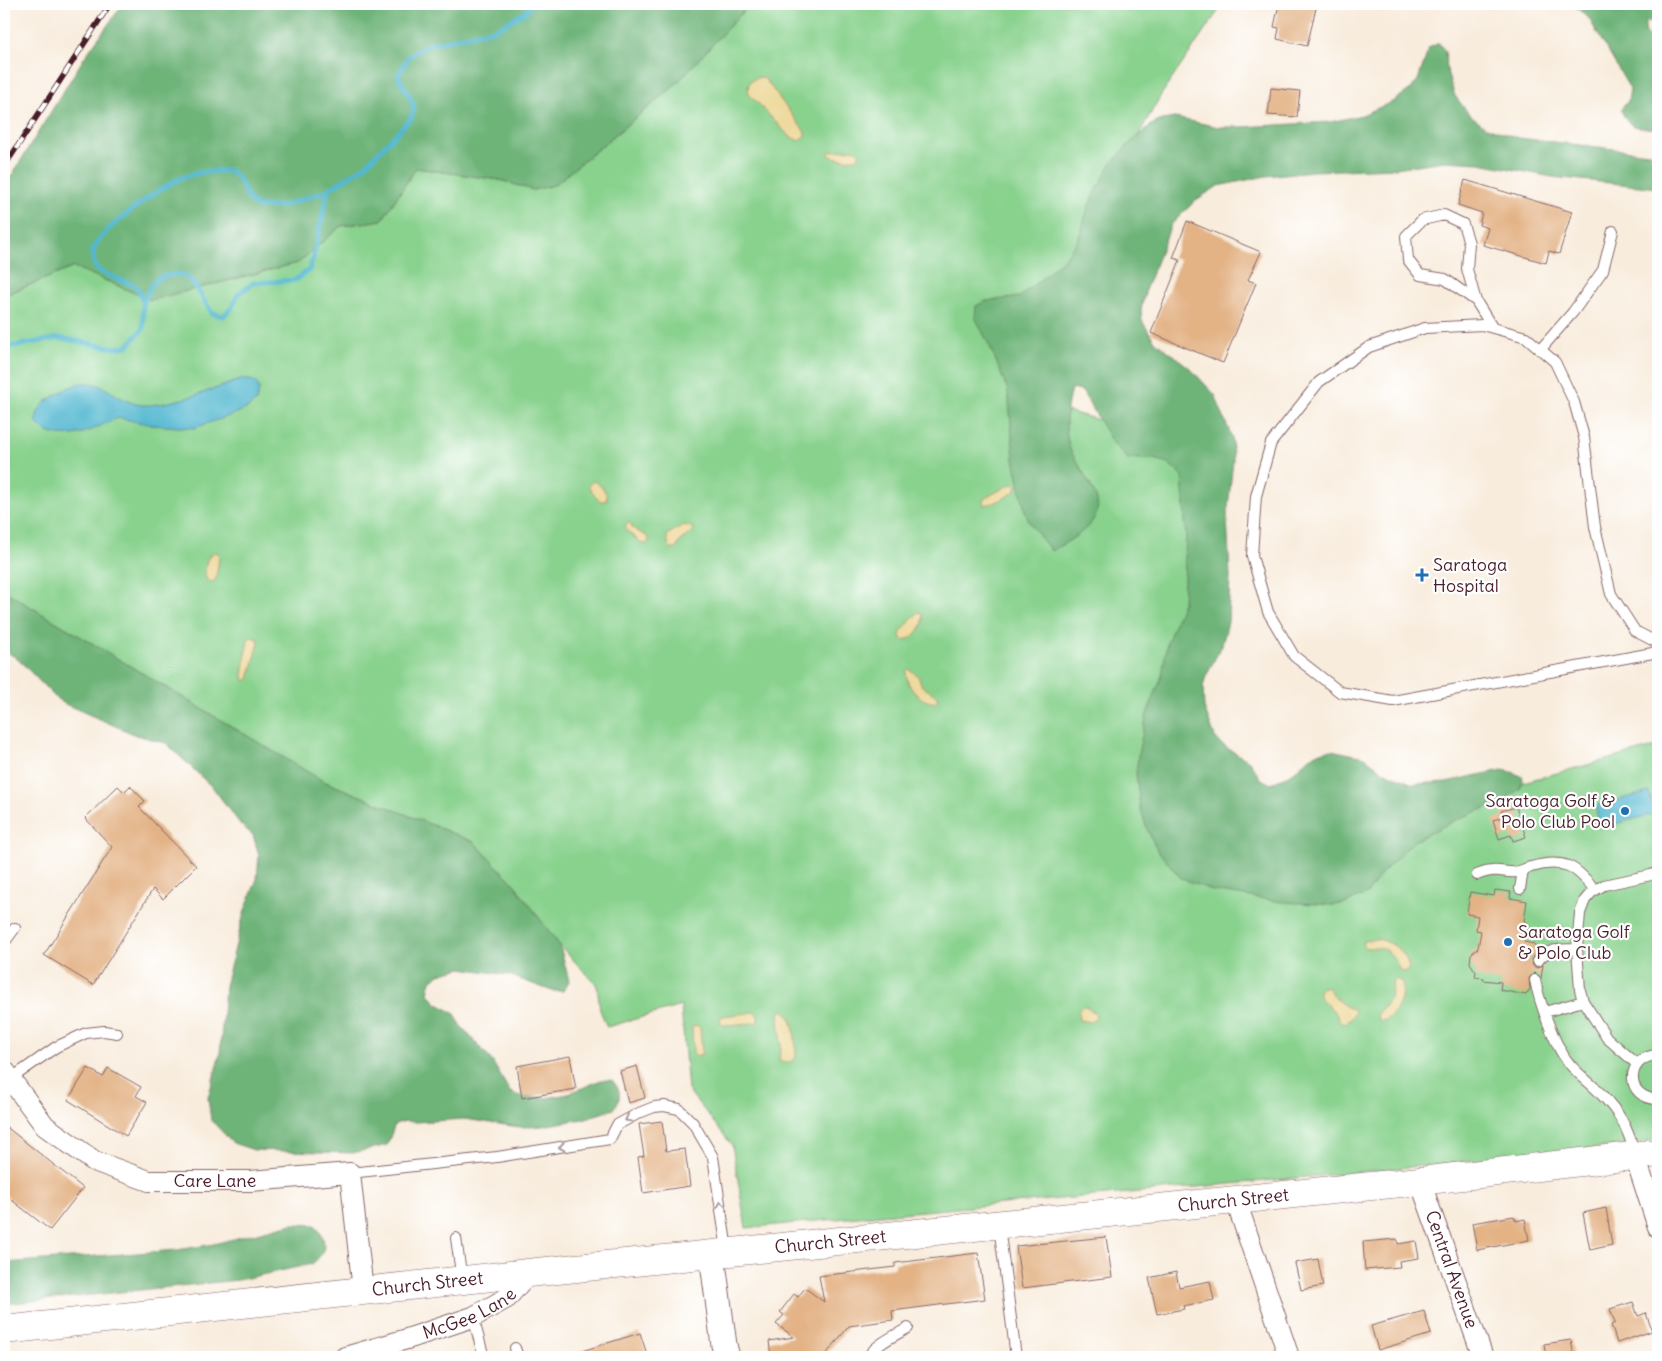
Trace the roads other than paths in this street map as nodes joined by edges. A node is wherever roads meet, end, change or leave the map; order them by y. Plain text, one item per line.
1 (1613, 231) dead end
2 (1476, 301) junction
3 (1492, 327) junction
4 (1540, 350) junction
5 (1658, 643) edge
6 (1658, 652) edge
7 (1523, 870) junction
8 (1658, 872) edge
9 (1477, 875) dead end
10 (1520, 889) dead end
11 (1595, 890) junction
12 (15, 928) dead end
13 (4, 943) edge
14 (1577, 949) junction
15 (1538, 961) dead end
16 (1535, 980) dead end
17 (1583, 1001) junction
18 (1545, 1012) junction
19 (117, 1033) dead end
20 (1658, 1055) edge
21 (1637, 1064) junction
22 (6, 1077) edge
23 (1658, 1099) edge
24 (1647, 1155) edge
25 (350, 1173) junction
26 (1420, 1181) junction
27 (1236, 1201) junction
28 (999, 1225) junction
29 (1658, 1227) edge
30 (456, 1238) dead end
31 (720, 1254) junction
32 (528, 1273) junction
33 (462, 1280) junction
34 (363, 1291) junction
35 (473, 1318) junction
36 (908, 1328) dead end
37 (4, 1330) edge
38 (483, 1354) dead end
39 (345, 1357) edge
40 (727, 1357) edge
41 (868, 1357) edge
42 (1016, 1357) edge
43 (1289, 1357) edge
44 (1484, 1357) edge

1 - 4 lane
2 - 2 lane
2 - 3 lane
3 - 4 lane
3 - 6 lane
4 - 5 lane
7 - 9 lane
7 - 10 lane
7 - 11 lane
8 - 11 lane
11 - 14 lane
12 - 13 lane
14 - 15 lane
14 - 17 lane
16 - 18 lane
17 - 18 lane
17 - 21 lane
18 - 24 lane
19 - 22 lane
20 - 21 lane
21 - 23 lane
22 - 25 street, Care Lane
24 - 26 main road, Church Street
24 - 29 street
31 -> 25 lane
25 - 34 street
26 - 27 main road, Church Street
26 - 44 street, Central Avenue
27 - 28 main road, Church Street
27 - 43 street
28 - 31 main road, Church Street
28 - 42 lane
30 - 33 lane
31 - 32 main road, Church Street
31 - 40 street
32 - 33 main road, Church Street
32 - 35 street, McGee Lane
33 - 34 main road, Church Street
34 - 37 main road, Church Street
35 - 38 lane
35 - 39 street, McGee Lane
36 - 41 lane

